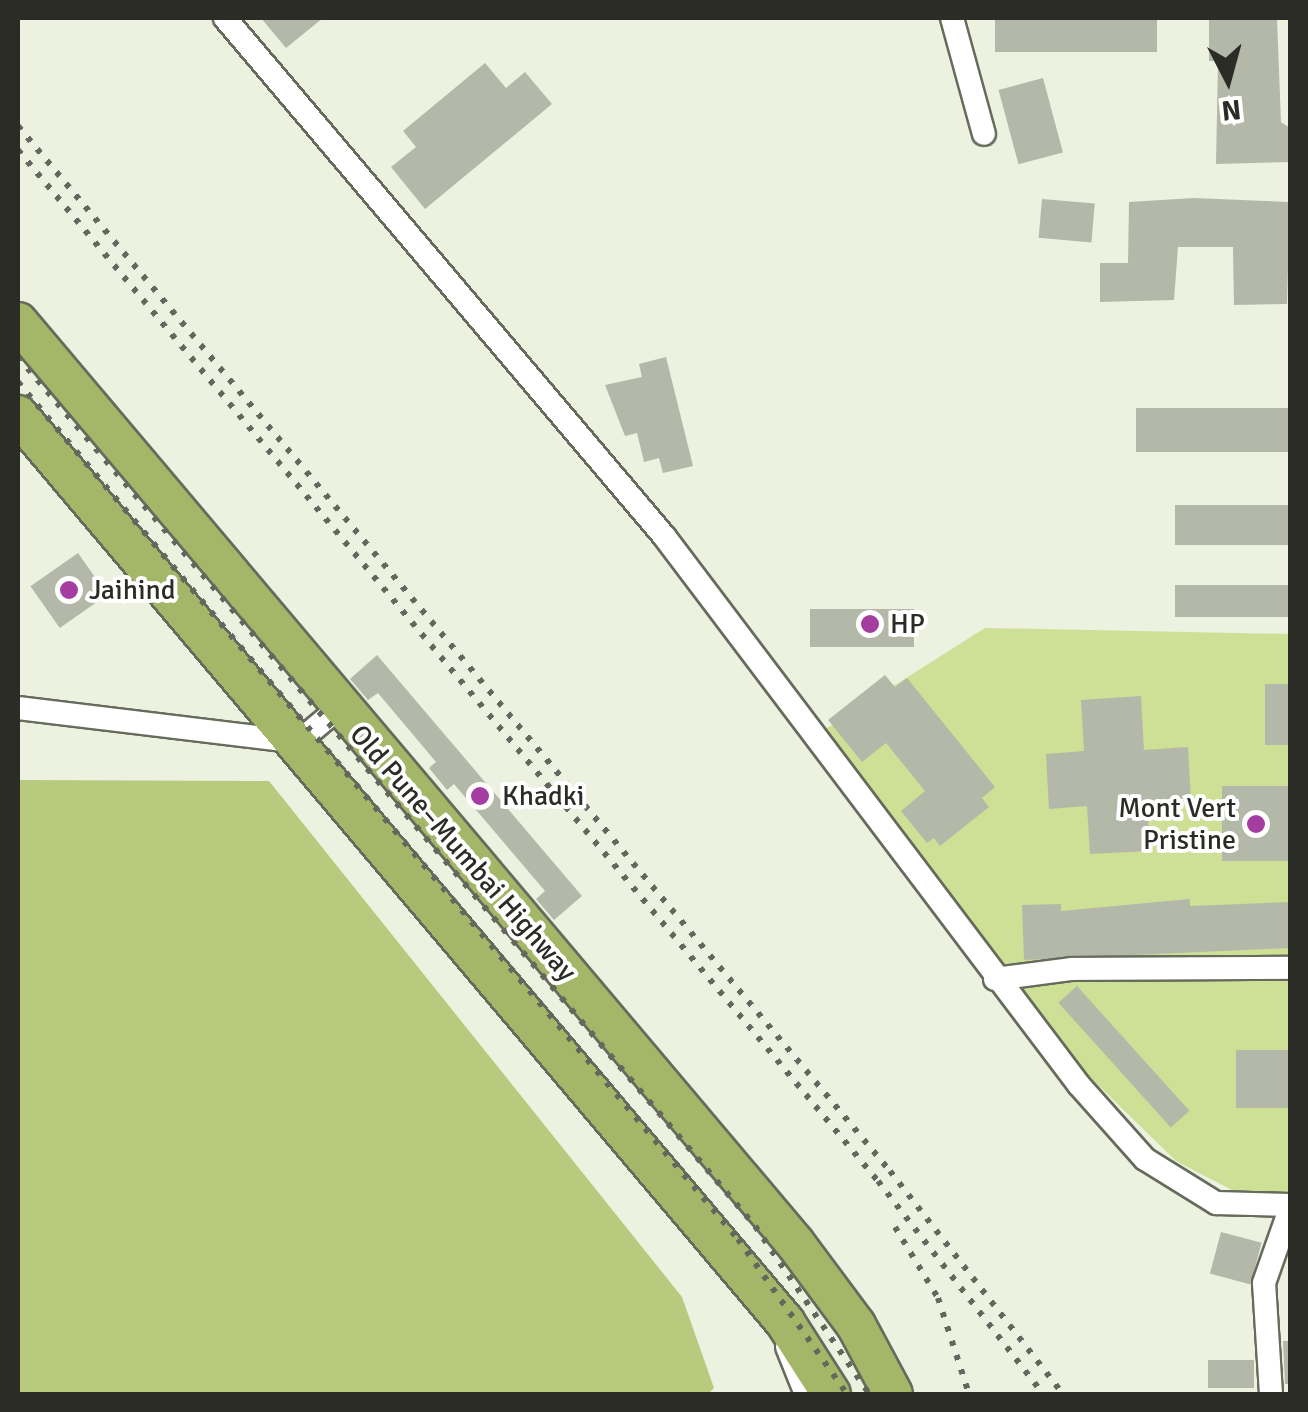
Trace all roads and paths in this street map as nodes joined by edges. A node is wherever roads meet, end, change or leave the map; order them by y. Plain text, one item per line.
1 (224, 18) edge
2 (952, 18) edge
3 (984, 134) dead end
4 (18, 322) edge
5 (18, 415) edge
6 (18, 708) edge
7 (339, 708) junction
8 (298, 742) junction
9 (1290, 968) edge
10 (995, 979) junction
11 (1290, 1207) edge
12 (786, 1322) junction
13 (806, 1394) edge
14 (832, 1394) edge
15 (893, 1394) edge
16 (1272, 1394) edge

1 - 10 street
2 - 3 street
4 - 7 highway, Old Pune–Mumbai Highway
5 - 8 highway, Old Pune–Mumbai Highway
6 - 8 street
7 - 8 street
7 - 15 highway, Old Pune–Mumbai Highway
8 - 12 highway, Old Pune–Mumbai Highway
9 - 10 street
10 - 11 street
11 - 16 street
12 - 13 street
12 - 14 highway, Old Pune–Mumbai Highway

